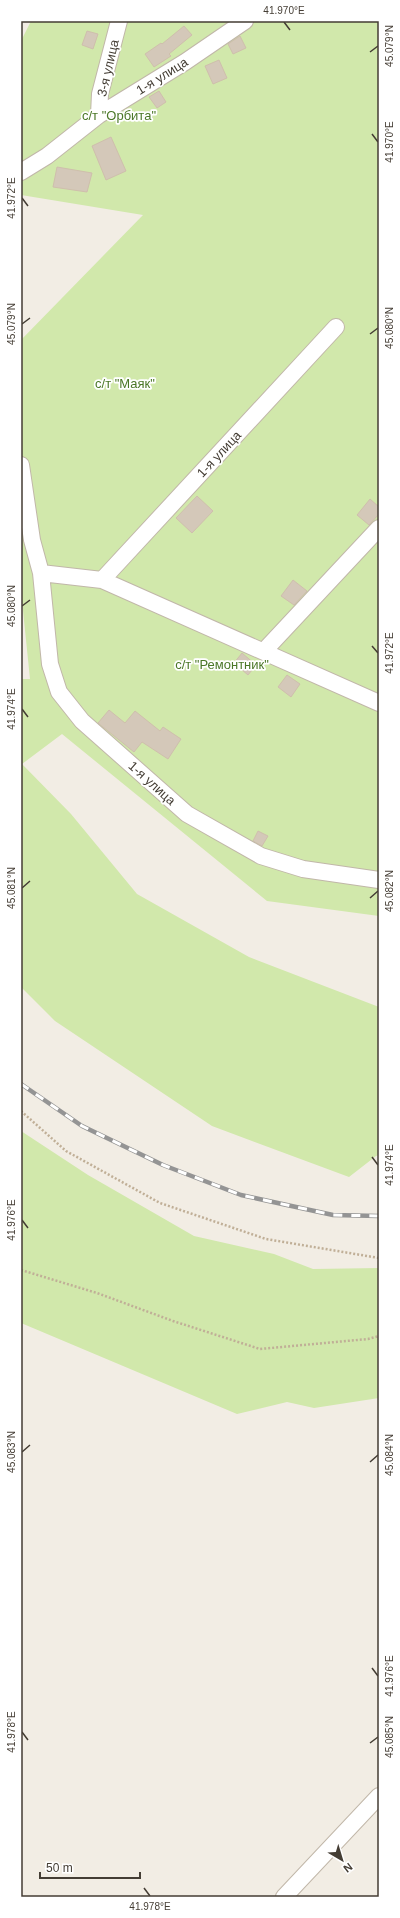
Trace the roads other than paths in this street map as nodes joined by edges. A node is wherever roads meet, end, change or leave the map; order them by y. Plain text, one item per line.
1 (119, 21) edge
2 (245, 21) edge
3 (99, 115) junction
4 (21, 172) edge
5 (336, 327) dead end
6 (21, 465) edge
7 (379, 528) edge
8 (41, 573) junction
9 (102, 580) junction
10 (264, 651) junction
11 (379, 703) edge
12 (379, 880) edge
13 (379, 1796) edge
14 (284, 1897) edge

1 - 3 street, 3-я улица
2 - 3 street, 1-я улица
3 - 4 street, 1-я улица
5 - 9 street, 1-я улица
6 - 8 street, 1-я улица
7 - 10 street
8 - 9 street
8 - 12 street, 1-я улица
9 - 10 street
10 - 11 street
13 - 14 street

